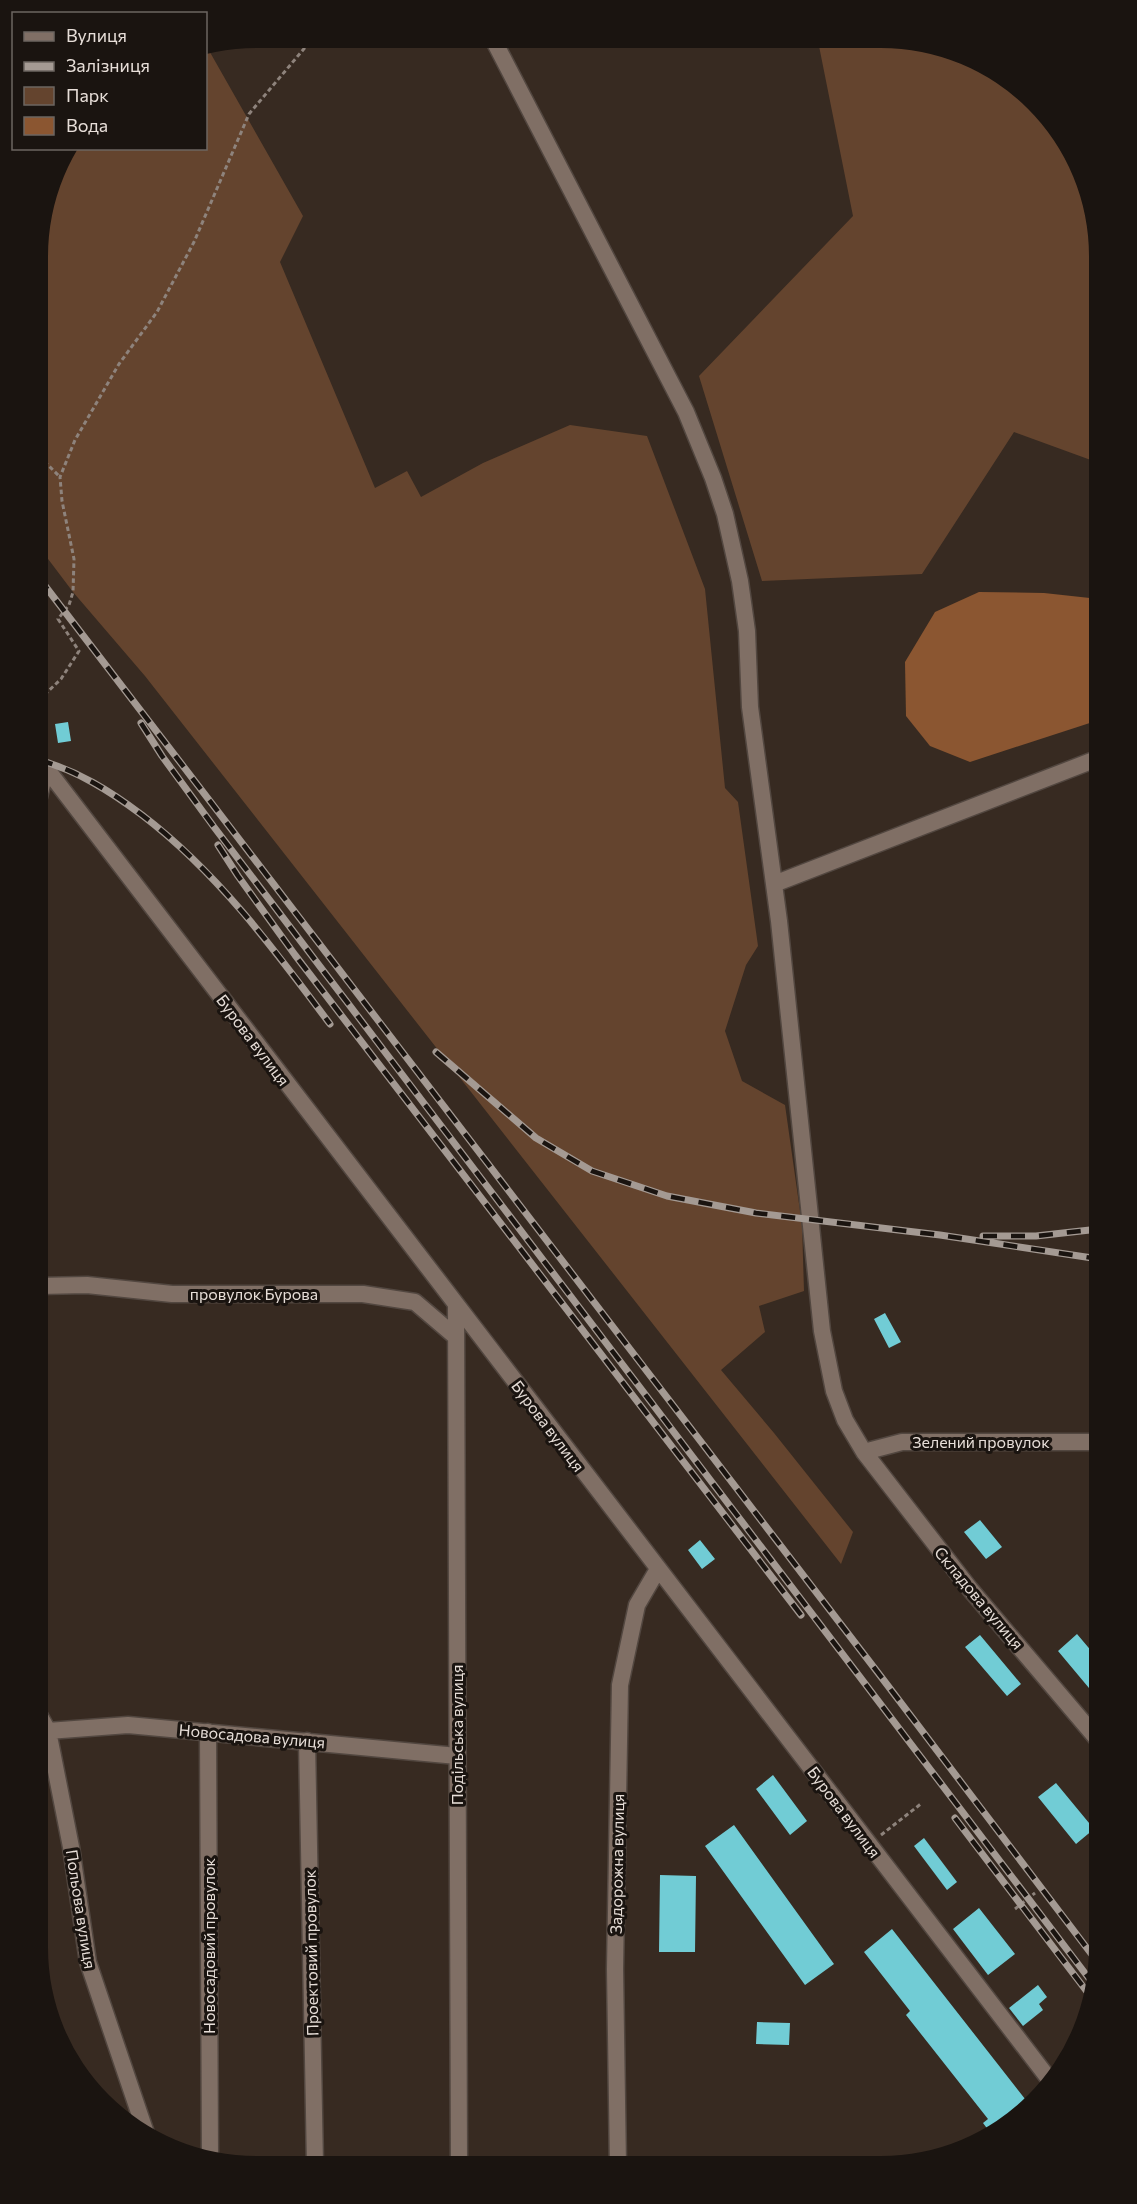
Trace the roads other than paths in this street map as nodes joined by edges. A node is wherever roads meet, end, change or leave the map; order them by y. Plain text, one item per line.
1 (498, 48) edge
2 (1089, 762) edge
3 (48, 775) edge
4 (774, 884) junction
5 (48, 1286) edge
6 (456, 1306) junction
7 (456, 1337) junction
8 (1089, 1442) edge
9 (864, 1452) junction
10 (658, 1569) junction
11 (1089, 1729) edge
12 (48, 1731) joint
13 (208, 1732) junction
14 (307, 1741) junction
15 (457, 1756) junction
16 (1046, 2075) edge
17 (142, 2122) edge
18 (210, 2150) edge
19 (315, 2156) edge
20 (459, 2156) edge
21 (618, 2156) edge

1 - 4 street, Складова вулиця
2 - 4 street
3 - 6 street, Бурова вулиця
4 - 9 street, Складова вулиця
5 - 7 street, провулок Бурова
6 - 7 street, Подільська вулиця
6 - 10 street, Бурова вулиця
7 - 15 street, Подільська вулиця
8 - 9 street, Зелений провулок
9 - 11 street, Складова вулиця
10 - 16 street, Бурова вулиця
10 - 21 street, Задорожна вулиця
12 - 13 street, Новосадова вулиця
12 - 17 street, Польова вулиця
13 - 14 street, Новосадова вулиця
13 - 18 street, Новосадовий провулок
14 - 15 street, Новосадова вулиця
14 - 19 street, Проектовий провулок
15 - 20 street, Подільська вулиця

